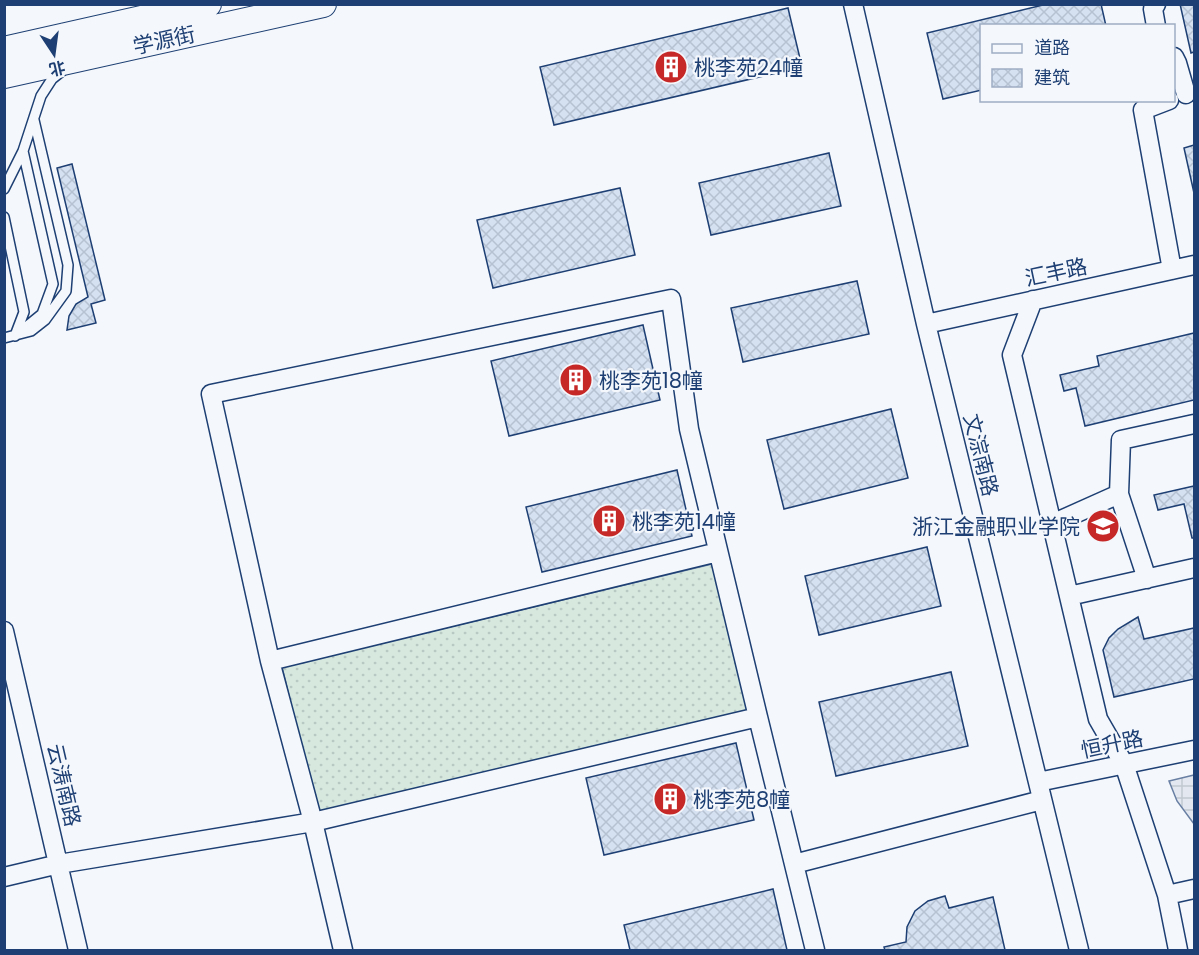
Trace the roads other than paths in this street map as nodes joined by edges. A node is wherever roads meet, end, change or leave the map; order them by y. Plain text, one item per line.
1 (208, 4) edge
2 (323, 4) edge
3 (853, 4) edge
4 (1156, 4) edge
5 (1156, 24) edge
6 (4, 50) edge
7 (76, 59) junction
8 (1175, 60) edge
9 (4, 75) edge
10 (1181, 96) edge
11 (1165, 102) edge
12 (34, 118) junction
13 (23, 151) junction
14 (4, 189) edge
15 (4, 217) edge
16 (1194, 265) edge
17 (1172, 270) junction
18 (1033, 300) junction
19 (926, 324) junction
20 (15, 336) junction
21 (4, 338) edge
22 (1194, 424) edge
23 (1119, 494) junction
24 (1052, 524) junction
25 (718, 552) junction
26 (1194, 568) edge
27 (1147, 579) junction
28 (1069, 596) junction
29 (4, 631) edge
30 (270, 661) junction
31 (758, 717) junction
32 (1194, 750) edge
33 (1124, 764) junction
34 (1040, 791) junction
35 (312, 822) junction
36 (59, 864) junction
37 (794, 864) junction
38 (4, 877) edge
39 (1194, 889) edge
40 (1167, 895) junction
41 (78, 951) edge
42 (344, 951) edge
43 (815, 951) edge
44 (1079, 951) edge
45 (1179, 951) edge

1 - 6 main road
2 - 7 main road, 学源街
3 - 19 street, 文淙南路
4 - 5 street
7 - 9 main road, 学源街
7 - 12 lane
8 - 10 street
11 - 17 street
12 - 13 lane
12 - 20 lane
13 - 14 lane
13 - 20 lane
15 - 20 lane
16 - 17 street, 汇丰路
17 - 18 street, 汇丰路
18 - 19 street, 汇丰路
18 - 24 street
19 - 34 street, 文淙南路
20 - 21 lane
22 - 23 street
23 - 24 street
23 - 27 street
24 - 28 street
25 - 30 street
25 - 30 street
25 - 31 street
26 - 27 street
27 - 28 street
28 - 33 street
29 - 36 street, 云涛南路
30 - 35 street
31 - 35 street
31 - 37 street
32 - 33 street, 恒升路
33 - 34 street, 恒升路
33 - 40 street
34 - 37 street, 恒升路
34 - 44 street, 文淙南路
35 - 36 street
35 - 42 street
36 - 38 street
36 - 41 street, 云涛南路
37 - 43 street
39 - 40 street
40 - 45 street

